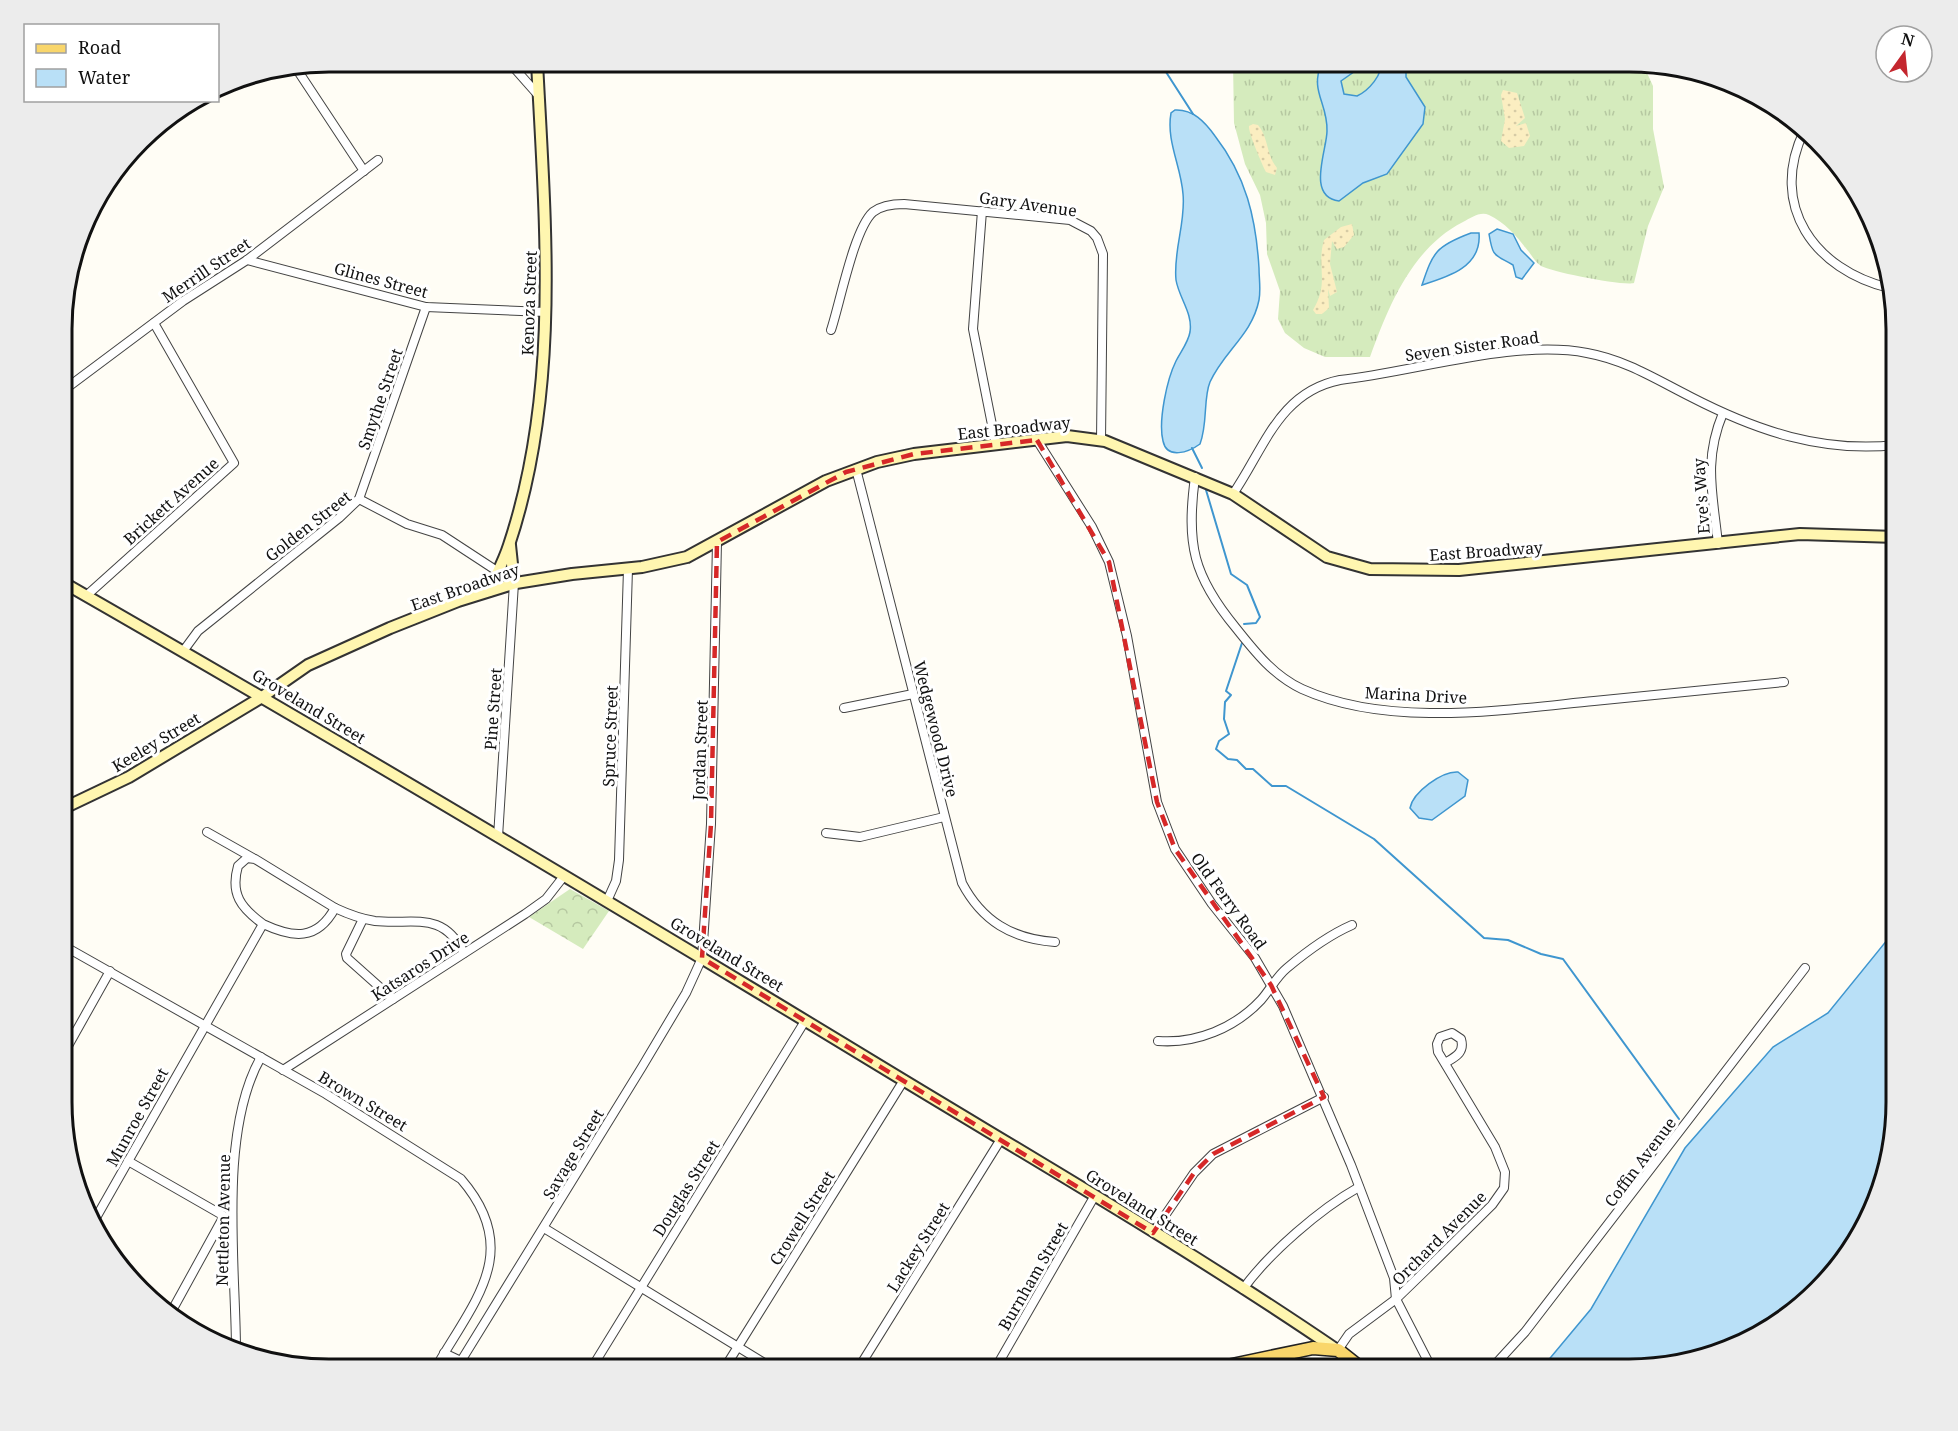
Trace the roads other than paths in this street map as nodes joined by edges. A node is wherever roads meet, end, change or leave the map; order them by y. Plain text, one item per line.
1 (518, 72) edge
2 (537, 72) edge
3 (300, 74) edge
4 (538, 96) junction
5 (1801, 139) edge
6 (378, 160) dead end
7 (364, 171) junction
8 (982, 211) junction
9 (247, 260) junction
10 (1882, 286) edge
11 (426, 307) junction
12 (546, 312) junction
13 (154, 322) junction
14 (831, 330) dead end
15 (72, 384) edge
16 (1723, 413) junction
17 (1037, 440) junction
18 (1101, 441) junction
19 (996, 445) junction
20 (1886, 446) edge
21 (856, 469) junction
22 (1195, 477) junction
23 (1233, 494) junction
24 (359, 499) junction
25 (1886, 537) edge
26 (717, 542) junction
27 (510, 543) junction
28 (1718, 544) junction
29 (627, 569) junction
30 (497, 571) junction
31 (514, 584) junction
32 (72, 588) edge
33 (489, 591) junction
34 (86, 596) junction
35 (184, 650) junction
36 (1784, 682) dead end
37 (913, 694) junction
38 (262, 697) junction
39 (844, 708) dead end
40 (72, 804) edge
41 (944, 817) junction
42 (207, 832) dead end
43 (826, 833) dead end
44 (498, 837) junction
45 (255, 859) junction
46 (564, 876) junction
47 (607, 901) junction
48 (335, 908) junction
49 (363, 919) junction
50 (263, 924) junction
51 (1352, 925) dead end
52 (1055, 942) dead end
53 (72, 950) edge
54 (464, 953) junction
55 (702, 957) junction
56 (1805, 968) dead end
57 (110, 972) junction
58 (1271, 985) junction
59 (393, 999) junction
60 (805, 1021) junction
61 (204, 1025) junction
62 (72, 1039) edge
63 (1158, 1041) dead end
64 (261, 1057) junction
65 (1445, 1063) dead end
66 (283, 1070) junction
67 (904, 1080) junction
68 (1324, 1097) junction
69 (1000, 1139) junction
70 (128, 1161) junction
71 (1359, 1187) junction
72 (1094, 1197) junction
73 (98, 1214) edge
74 (544, 1228) junction
75 (1153, 1233) junction
76 (641, 1287) junction
77 (1243, 1289) junction
78 (1396, 1299) junction
79 (174, 1307) edge
80 (236, 1341) edge
81 (738, 1347) junction
82 (1338, 1350) junction
83 (444, 1353) junction
84 (441, 1359) edge
85 (451, 1359) edge
86 (462, 1359) edge
87 (597, 1359) edge
88 (730, 1359) edge
89 (758, 1359) edge
90 (864, 1359) edge
91 (1001, 1359) edge
92 (1256, 1359) edge
93 (1349, 1359) edge
94 (1427, 1359) edge
95 (1501, 1359) edge

1 - 4 street
2 - 4 street, Kenoza Street
3 - 7 street
4 - 12 street, Kenoza Street
5 - 10 street
6 - 7 street, Merrill Street
7 - 9 street, Merrill Street
8 - 14 street, Gary Avenue
8 - 18 street, Gary Avenue
8 - 19 street
9 - 11 street, Glines Street
9 - 13 street, Merrill Street
11 - 12 street, Glines Street
11 - 24 street, Smythe Street
12 - 27 street, Kenoza Street
13 - 15 street, Merrill Street
13 - 34 street, Brickett Avenue
16 - 20 street, Seven Sister Road
16 - 23 street, Seven Sister Road
16 - 28 street, Eve's Way
17 - 18 street, East Broadway
17 - 19 street, East Broadway
17 - 58 street, Old Ferry Road
18 - 22 street, East Broadway
19 - 21 street, East Broadway
21 - 26 street, East Broadway
21 - 37 street, Wedgewood Drive
22 - 23 street, East Broadway
22 - 36 street, Marina Drive
23 - 28 street, East Broadway
24 - 30 street, Golden Street
24 - 35 street, Golden Street
25 - 28 street, East Broadway
26 - 29 street, East Broadway
26 - 55 street, Jordan Street
27 - 30 street, Kenoza Street
27 - 31 street, Kenoza Street
29 - 31 street, East Broadway
29 - 47 street, Spruce Street
30 - 33 street, Kenoza Street
31 - 33 street, East Broadway
31 - 44 street, Pine Street
32 - 34 street, Groveland Street
33 - 38 street, East Broadway
34 - 35 street, Groveland Street
35 - 38 street, Groveland Street
37 - 39 street
37 - 41 street, Wedgewood Drive
38 - 40 street, Keeley Street
38 - 44 street, Groveland Street
41 - 43 street
41 - 52 street, Wedgewood Drive
42 - 45 street
44 - 46 street, Groveland Street
45 - 48 street
45 - 50 street
46 - 47 street, Groveland Street
46 - 54 street, Katsaros Drive
47 - 55 street, Groveland Street
48 - 49 street
48 - 50 street
49 - 54 street
49 - 59 street
50 - 61 street, Munroe Street
51 - 58 street
53 - 57 street, Brown Street
54 - 59 street, Katsaros Drive
55 - 60 street, Groveland Street
55 - 74 street, Savage Street
56 - 95 street, Coffin Avenue
57 - 61 street, Brown Street
57 - 62 street
58 - 63 street
58 - 68 street, Old Ferry Road
59 - 66 street, Katsaros Drive
60 - 67 street, Groveland Street
60 - 76 street, Douglas Street
61 - 64 street, Brown Street
61 - 70 street, Munroe Street
64 - 66 street, Brown Street
64 - 80 street, Nettleton Avenue
65 - 78 street, Orchard Avenue
66 - 83 street, Brown Street
67 - 69 street, Groveland Street
67 - 81 street, Crowell Street
68 - 71 street, Old Ferry Road
68 - 75 street
69 - 72 street, Groveland Street
69 - 90 street, Lackey Street
70 - 73 street, Munroe Street
70 - 79 street
71 - 77 street
71 - 78 street, Old Ferry Road
72 - 75 street, Groveland Street
72 - 91 street, Burnham Street
74 - 76 street
74 - 86 street, Savage Street
75 - 77 street, Groveland Street
76 - 81 street
76 - 87 street, Douglas Street
77 - 82 street, Groveland Street
78 - 82 street, Orchard Avenue
78 - 94 street, Old Ferry Road
81 - 88 street, Crowell Street
81 - 89 street
82 - 92 main road
82 - 93 main road, Groveland Street
83 - 84 street, Brown Street
83 - 85 street, Savage Street

